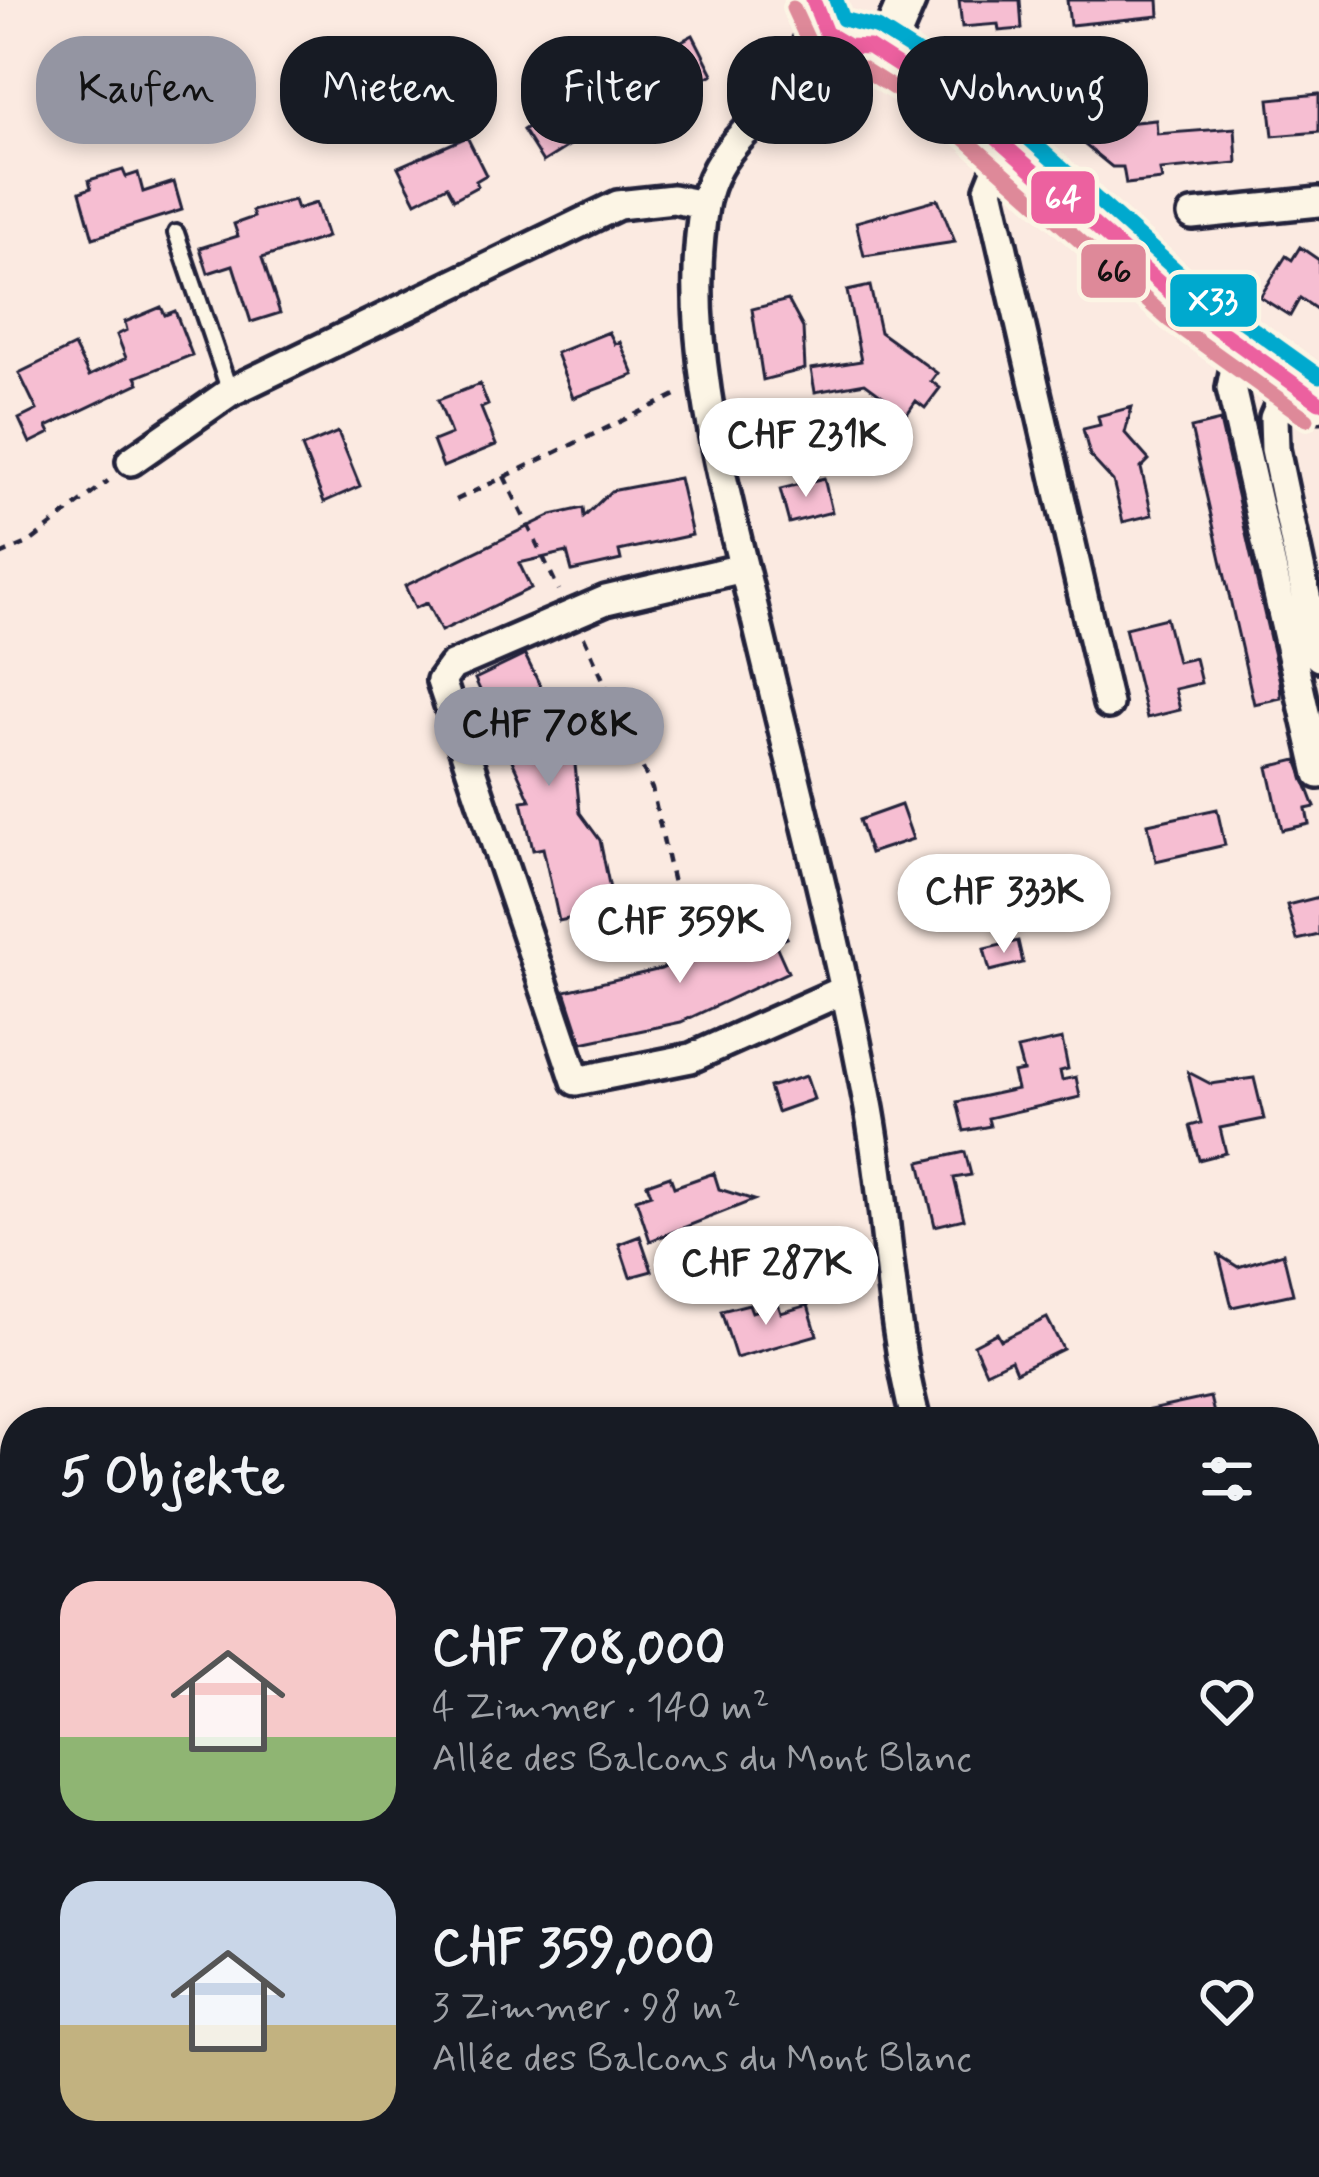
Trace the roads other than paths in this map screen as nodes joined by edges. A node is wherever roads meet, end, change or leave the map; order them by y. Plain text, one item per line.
1 (814, 6) edge
2 (906, 7) edge
3 (811, 36) edge
4 (834, 36) edge
5 (917, 36) edge
6 (873, 43) edge
7 (740, 144) edge
8 (1000, 144) edge
9 (1005, 149) junction
10 (1319, 202) edge
11 (704, 205) junction
12 (1192, 215) dead end
13 (176, 232) dead end
14 (1239, 347) junction
15 (230, 392) junction
16 (1304, 393) edge
17 (131, 461) road end
18 (743, 568) junction
19 (1319, 657) edge
20 (1108, 704) dead end
21 (1319, 775) edge
22 (844, 990) junction
23 (913, 1407) edge

1 - 3 street
1 - 4 main road
2 - 5 main road
2 - 6 main road
7 - 11 street
8 - 9 main road
9 - 14 main road
9 - 20 street
10 - 12 street
11 - 15 street
11 - 18 street
13 - 15 lane
14 - 16 main road
14 - 21 street
15 - 17 street
16 - 19 street
18 - 22 street
18 - 22 street
22 - 23 street

